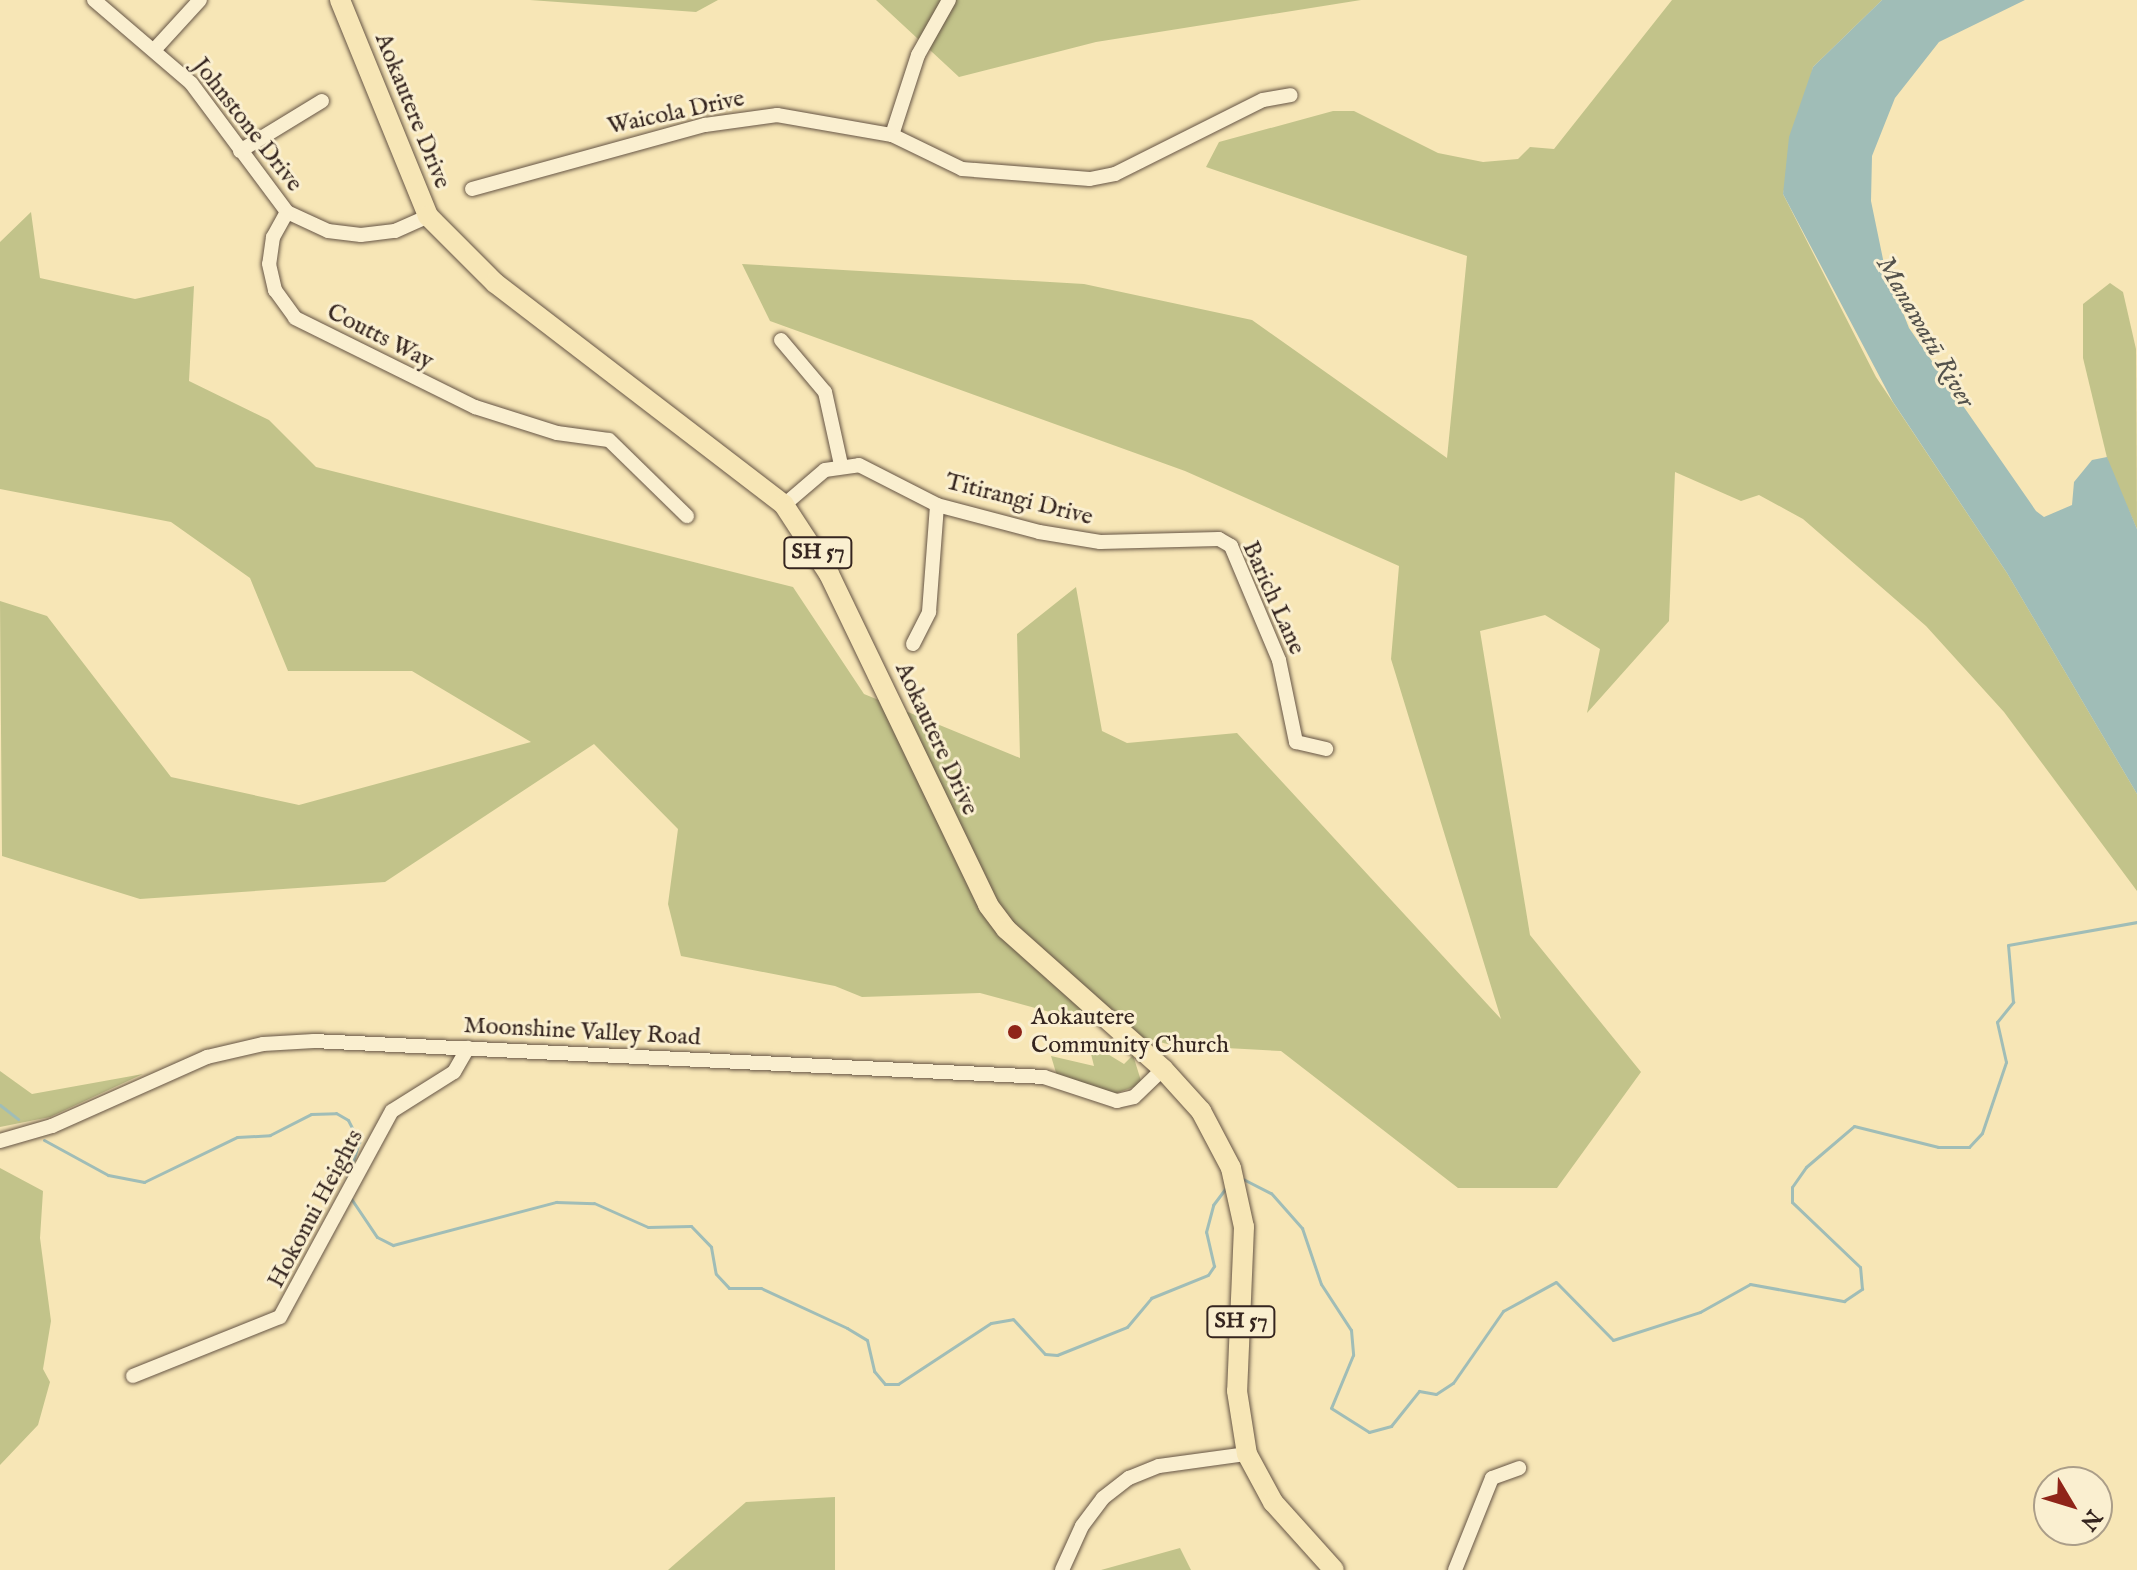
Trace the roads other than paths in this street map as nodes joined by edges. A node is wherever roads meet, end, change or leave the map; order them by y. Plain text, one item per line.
1 (94, 0) edge
2 (200, 0) edge
3 (340, 0) edge
4 (949, 0) edge
5 (156, 48) junction
6 (1291, 95) dead end
7 (322, 101) dead end
8 (892, 135) junction
9 (240, 151) junction
10 (472, 189) dead end
11 (287, 212) junction
12 (428, 216) junction
13 (781, 340) dead end
14 (841, 465) junction
15 (784, 505) junction
16 (937, 505) junction
17 (687, 516) dead end
18 (1219, 539) joint
19 (913, 644) dead end
20 (1326, 749) dead end
21 (468, 1048) junction
22 (1163, 1069) junction
23 (0, 1141) edge
24 (133, 1376) dead end
25 (1247, 1454) junction
26 (1519, 1468) dead end
27 (1062, 1570) edge
28 (1334, 1570) edge
29 (1455, 1570) edge

1 - 5 street, Johnstone Drive
2 - 5 street
3 - 12 highway, Aokautere Drive / SH 57
4 - 8 street
5 - 9 street, Johnstone Drive
6 - 8 street, Waicola Drive
7 - 9 street
8 - 10 street, Waicola Drive
9 - 11 street, Johnstone Drive
11 - 12 street, Johnstone Drive
11 - 17 street, Coutts Way
12 - 15 highway, Aokautere Drive / SH 57
13 - 14 street
14 - 15 street
14 - 16 street, Titirangi Drive
15 - 22 highway, Aokautere Drive / SH 57
16 - 18 street, Titirangi Drive
16 - 19 street
18 - 20 street, Barich Lane
21 - 22 street, Moonshine Valley Road
21 - 23 street, Moonshine Valley Road
21 - 24 street, Hokonui Heights
22 - 25 highway, Aokautere Drive / SH 57
25 - 27 street
25 - 28 highway, Aokautere Drive / SH 57
26 - 29 street

